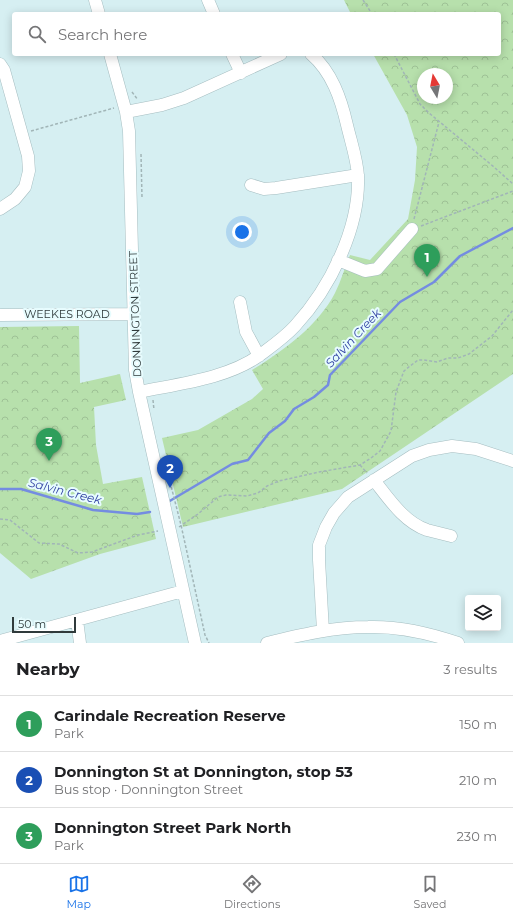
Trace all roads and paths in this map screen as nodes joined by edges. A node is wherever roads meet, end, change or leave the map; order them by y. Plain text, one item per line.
1 (95, 0) edge
2 (208, 0) edge
3 (363, 0) edge
4 (98, 12) edge
5 (213, 12) edge
6 (371, 12) edge
7 (111, 56) edge
8 (233, 56) edge
9 (277, 56) edge
10 (313, 56) edge
11 (395, 56) edge
12 (0, 64) edge
13 (241, 73) junction
14 (131, 91) dead end
15 (139, 100) dead end
16 (114, 108) dead end
17 (126, 112) junction
18 (439, 122) junction
19 (22, 134) junction
20 (358, 176) junction
21 (513, 184) edge
22 (251, 185) dead end
23 (513, 191) edge
24 (0, 210) edge
25 (412, 229) junction
26 (338, 260) junction
27 (240, 302) dead end
28 (513, 310) edge
29 (0, 314) edge
30 (133, 314) junction
31 (258, 356) junction
32 (139, 392) junction
33 (153, 398) dead end
34 (156, 416) dead end
35 (513, 461) edge
36 (360, 465) junction
37 (371, 477) junction
38 (164, 478) junction
39 (0, 519) edge
40 (180, 526) junction
41 (158, 531) dead end
42 (451, 536) dead end
43 (183, 591) junction
44 (77, 620) junction
45 (323, 631) junction
46 (441, 640) edge
47 (0, 641) edge
48 (80, 643) edge
49 (195, 643) edge
50 (209, 643) edge
51 (267, 643) edge
52 (458, 643) edge

1 - 4 street
2 - 5 street
3 - 6 path
7 - 17 street, DONNINGTON STREET
8 - 13 street
9 - 13 street
10 - 20 street
11 - 18 path
12 - 19 street
13 - 17 street
14 - 15 path
16 - 19 path
17 - 30 street, DONNINGTON STREET
18 - 21 path
18 - 25 path
19 - 24 street
20 - 22 street
20 - 26 street
23 - 25 path
25 - 26 street
26 - 31 street
27 - 31 street
28 - 36 path
29 - 30 street, WEEKES ROAD
30 - 32 street, DONNINGTON STREET
31 - 32 street
32 - 38 street, DONNINGTON STREET
33 - 34 path
35 - 37 street
36 - 37 path
36 - 40 path
37 - 42 street
37 - 45 street
38 - 40 path
38 - 43 street, DONNINGTON STREET
39 - 41 path
40 - 50 path
43 - 44 street
43 - 49 street, DONNINGTON STREET
44 - 47 street
44 - 48 street
45 - 46 street
45 - 51 street
46 - 52 street

